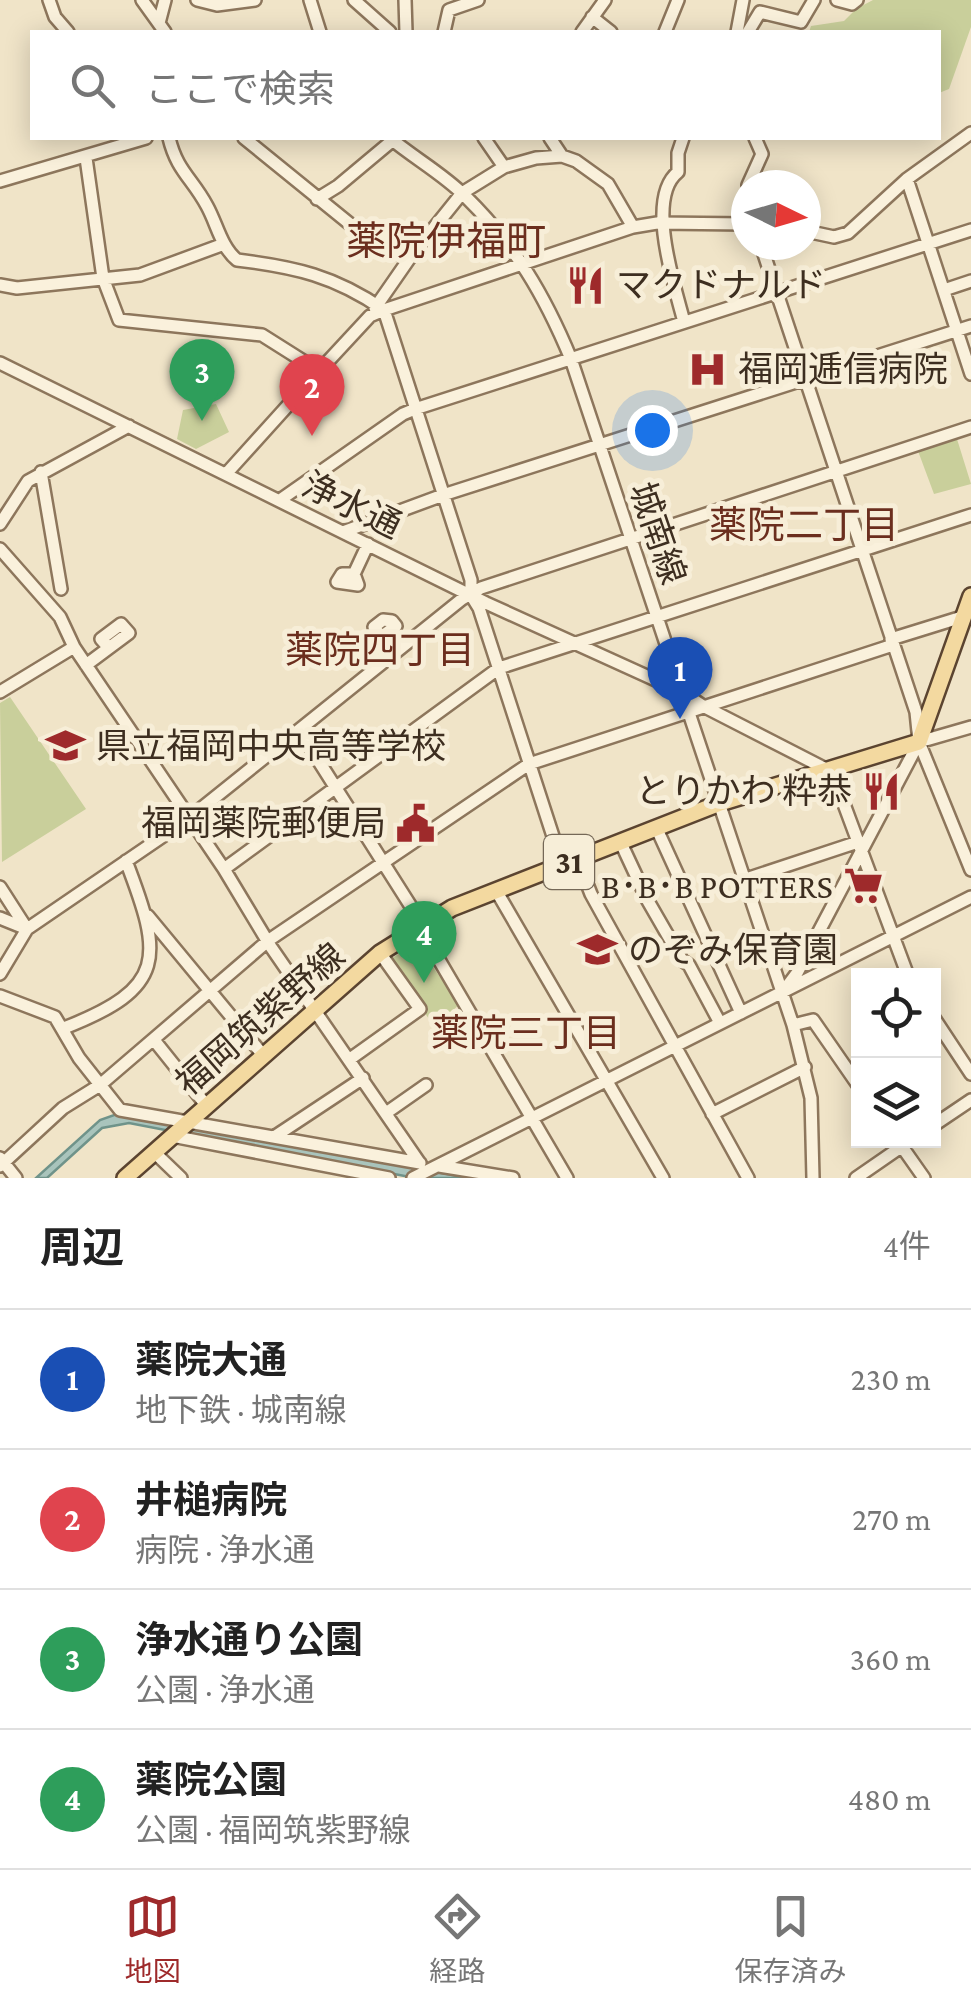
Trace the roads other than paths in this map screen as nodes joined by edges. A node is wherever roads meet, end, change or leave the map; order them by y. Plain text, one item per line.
1 (49, 0) edge
2 (142, 0) edge
3 (166, 0) edge
4 (198, 0) edge
5 (255, 0) edge
6 (310, 0) edge
7 (354, 0) edge
8 (405, 0) edge
9 (478, 0) edge
10 (606, 0) edge
11 (678, 0) edge
12 (742, 0) edge
13 (814, 0) edge
14 (836, 0) edge
15 (857, 0) edge
16 (449, 5) edge
17 (592, 16) junction
18 (162, 28) edge
19 (66, 30) edge
20 (319, 30) edge
21 (388, 30) edge
22 (406, 30) edge
23 (444, 30) edge
24 (583, 30) edge
25 (610, 30) edge
26 (666, 30) edge
27 (736, 30) edge
28 (749, 30) edge
29 (971, 133) edge
30 (133, 140) edge
31 (170, 140) edge
32 (246, 140) edge
33 (390, 140) edge
34 (395, 140) edge
35 (485, 140) edge
36 (551, 140) edge
37 (682, 140) edge
38 (756, 140) edge
39 (562, 156) junction
40 (86, 158) junction
41 (504, 167) junction
42 (755, 170) edge
43 (907, 179) junction
44 (0, 181) edge
45 (462, 193) junction
46 (317, 199) junction
47 (663, 223) junction
48 (731, 224) edge
49 (633, 227) junction
50 (971, 230) edge
51 (821, 233) edge
52 (224, 244) junction
53 (929, 244) junction
54 (409, 258) junction
55 (766, 260) edge
56 (525, 265) junction
57 (104, 278) junction
58 (971, 282) edge
59 (0, 285) edge
60 (944, 290) junction
61 (776, 292) junction
62 (381, 307) junction
63 (684, 322) junction
64 (971, 326) edge
65 (957, 331) junction
66 (571, 358) junction
67 (0, 363) edge
68 (319, 371) junction
69 (971, 374) edge
70 (806, 381) junction
71 (415, 410) junction
72 (129, 426) junction
73 (971, 427) edge
74 (600, 446) junction
75 (41, 472) junction
76 (838, 472) junction
77 (226, 474) junction
78 (443, 495) junction
79 (280, 500) junction
80 (971, 515) edge
81 (0, 524) edge
82 (343, 532) junction
83 (631, 539) junction
84 (368, 544) junction
85 (0, 550) edge
86 (862, 550) junction
87 (354, 574) dead end
88 (61, 589) dead end
89 (471, 596) junction
90 (968, 608) edge
91 (657, 616) junction
92 (381, 637) dead end
93 (577, 642) junction
94 (892, 642) junction
95 (74, 647) junction
96 (109, 648) dead end
97 (394, 654) junction
98 (86, 665) junction
99 (498, 668) junction
100 (0, 692) edge
101 (682, 692) junction
102 (696, 708) junction
103 (971, 727) edge
104 (299, 730) junction
105 (919, 742) junction
106 (529, 764) junction
107 (826, 769) junction
108 (336, 786) junction
109 (720, 804) junction
110 (188, 819) junction
111 (656, 827) junction
112 (620, 841) junction
113 (860, 848) junction
114 (126, 862) junction
115 (383, 862) junction
116 (569, 862) junction
117 (224, 868) junction
118 (971, 870) edge
119 (746, 879) junction
120 (0, 887) edge
121 (498, 892) junction
122 (971, 897) edge
123 (146, 914) junction
124 (0, 918) edge
125 (420, 925) junction
126 (26, 929) junction
127 (894, 936) junction
128 (269, 940) junction
129 (380, 954) junction
130 (717, 962) junction
131 (905, 968) edge
132 (693, 973) junction
133 (0, 974) edge
134 (210, 991) junction
135 (782, 992) junction
136 (0, 996) edge
137 (315, 1010) junction
138 (741, 1013) junction
139 (720, 1023) junction
140 (793, 1025) junction
141 (64, 1028) junction
142 (941, 1029) edge
143 (154, 1040) junction
144 (675, 1045) junction
145 (263, 1056) junction
146 (350, 1060) junction
147 (805, 1067) junction
148 (971, 1074) edge
149 (851, 1075) edge
150 (363, 1078) junction
151 (606, 1080) junction
152 (100, 1084) junction
153 (426, 1085) dead end
154 (971, 1100) edge
155 (206, 1106) junction
156 (386, 1113) junction
157 (712, 1114) junction
158 (532, 1118) junction
159 (941, 1120) edge
160 (179, 1129) junction
161 (274, 1137) junction
162 (897, 1148) edge
163 (907, 1148) edge
164 (154, 1152) junction
165 (1, 1162) edge
166 (428, 1166) junction
167 (16, 1178) edge
168 (125, 1178) edge
169 (181, 1178) edge
170 (389, 1178) edge
171 (413, 1178) edge
172 (513, 1178) edge
173 (568, 1178) edge
174 (663, 1178) edge
175 (748, 1178) edge
176 (813, 1178) edge
177 (856, 1178) edge
178 (924, 1178) edge

1 - 19 street
2 - 18 street
3 - 18 street
4 - 5 street
6 - 20 street
7 - 21 street
8 - 22 street
9 - 16 street
10 - 17 street
11 - 26 street
12 - 27 street
13 - 28 street
14 - 15 street
16 - 23 street
17 - 24 street
17 - 25 street
29 - 43 street
30 - 40 street
31 - 52 street
32 - 46 street
33 - 46 street
34 - 45 street, 城南線
35 - 41 street
36 - 39 street
37 - 47 street
38 - 42 street
39 - 41 street
39 - 49 street
40 - 44 street
40 - 57 street
41 - 45 street
43 - 51 street
43 - 53 street
45 - 54 street
45 - 56 street, 城南線
46 - 54 street
47 - 48 street
47 - 49 street
47 - 63 street
49 - 56 street
50 - 53 street
52 - 57 street
52 - 62 street
53 - 60 street
53 - 61 street
54 - 62 street
55 - 61 street
56 - 62 street
56 - 66 street, 城南線
57 - 59 street
57 - 68 street
58 - 60 street
60 - 65 street
61 - 63 street
61 - 70 street
62 - 68 street
62 - 71 street
63 - 66 street
64 - 65 street
65 - 69 street
65 - 70 street
66 - 71 street
66 - 74 street, 城南線
67 - 72 street, 浄水通
68 - 77 street
70 - 74 street
70 - 76 street
71 - 78 street
71 - 79 street
72 - 75 street
72 - 77 street, 浄水通
73 - 76 street
74 - 78 street
74 - 83 street, 城南線
75 - 81 street
75 - 88 street
76 - 83 street
76 - 86 street
77 - 79 street, 浄水通
78 - 82 street
78 - 89 street
79 - 82 street, 浄水通
80 - 86 street
82 - 84 street, 浄水通
83 - 89 street
83 - 91 street, 城南線
84 - 87 street
84 - 89 street, 浄水通
85 - 95 street
86 - 91 street
86 - 94 street
89 - 93 street, 浄水通
89 - 97 street
89 - 99 street
90 - 94 street
90 - 105 main road
91 - 93 street
91 - 101 street, 城南線
92 - 97 street
93 - 99 street
93 - 101 street, 浄水通
94 - 102 street
94 - 105 street
95 - 98 street
95 - 100 street
96 - 98 street
97 - 104 street
98 - 110 street
99 - 106 street
99 - 108 street
101 - 102 street, 浄水通
102 - 106 street
102 - 107 street, 浄水通
102 - 109 street
103 - 105 street
104 - 108 street
104 - 110 street
105 - 107 main road, 31
105 - 113 street
105 - 118 street
106 - 115 street
106 - 116 street
107 - 109 main road, 31
107 - 113 street
108 - 115 street
108 - 117 street
109 - 111 main road, 福岡筑紫野線 / 31
109 - 119 street
110 - 114 street
110 - 117 street
111 - 112 main road, 福岡筑紫野線 / 31
111 - 130 street
112 - 116 main road, 福岡筑紫野線 / 31
112 - 132 street
113 - 119 street
113 - 127 street
113 - 135 street
114 - 123 street
114 - 126 street
115 - 125 street
115 - 128 street
116 - 121 main road, 福岡筑紫野線 / 31
116 - 144 street
117 - 128 street
119 - 135 street
120 - 126 street
121 - 125 main road, 福岡筑紫野線 / 31
121 - 151 street
122 - 127 street
123 - 134 street
123 - 141 street
124 - 126 street
125 - 129 main road, 福岡筑紫野線 / 31
125 - 158 street
126 - 133 street
127 - 131 street
127 - 135 street
128 - 134 street
128 - 137 street
129 - 137 main road, 福岡筑紫野線 / 31
129 - 146 street
130 - 132 street
130 - 138 street
132 - 139 street
134 - 143 street
134 - 145 street
135 - 138 street
135 - 140 street
136 - 141 street
137 - 145 main road, 福岡筑紫野線 / 31
137 - 146 street
138 - 139 street
139 - 144 street
140 - 147 street
140 - 149 street
141 - 152 street
142 - 148 street
143 - 152 street
143 - 155 street
144 - 151 street
144 - 157 street
145 - 155 main road, 福岡筑紫野線 / 31
146 - 150 street
147 - 157 street
147 - 176 street
150 - 156 street
150 - 161 street
151 - 158 street
151 - 174 street
152 - 160 street
152 - 165 street
153 - 156 street
154 - 159 street
155 - 160 main road, 福岡筑紫野線 / 31
156 - 166 street
157 - 175 street
158 - 166 street
158 - 173 street
160 - 161 street
160 - 164 main road, 福岡筑紫野線 / 31
160 - 170 street
161 - 166 street
162 - 177 street
163 - 178 street
164 - 168 main road, 福岡筑紫野線 / 31
164 - 169 street
165 - 167 street
166 - 171 street
166 - 172 street

